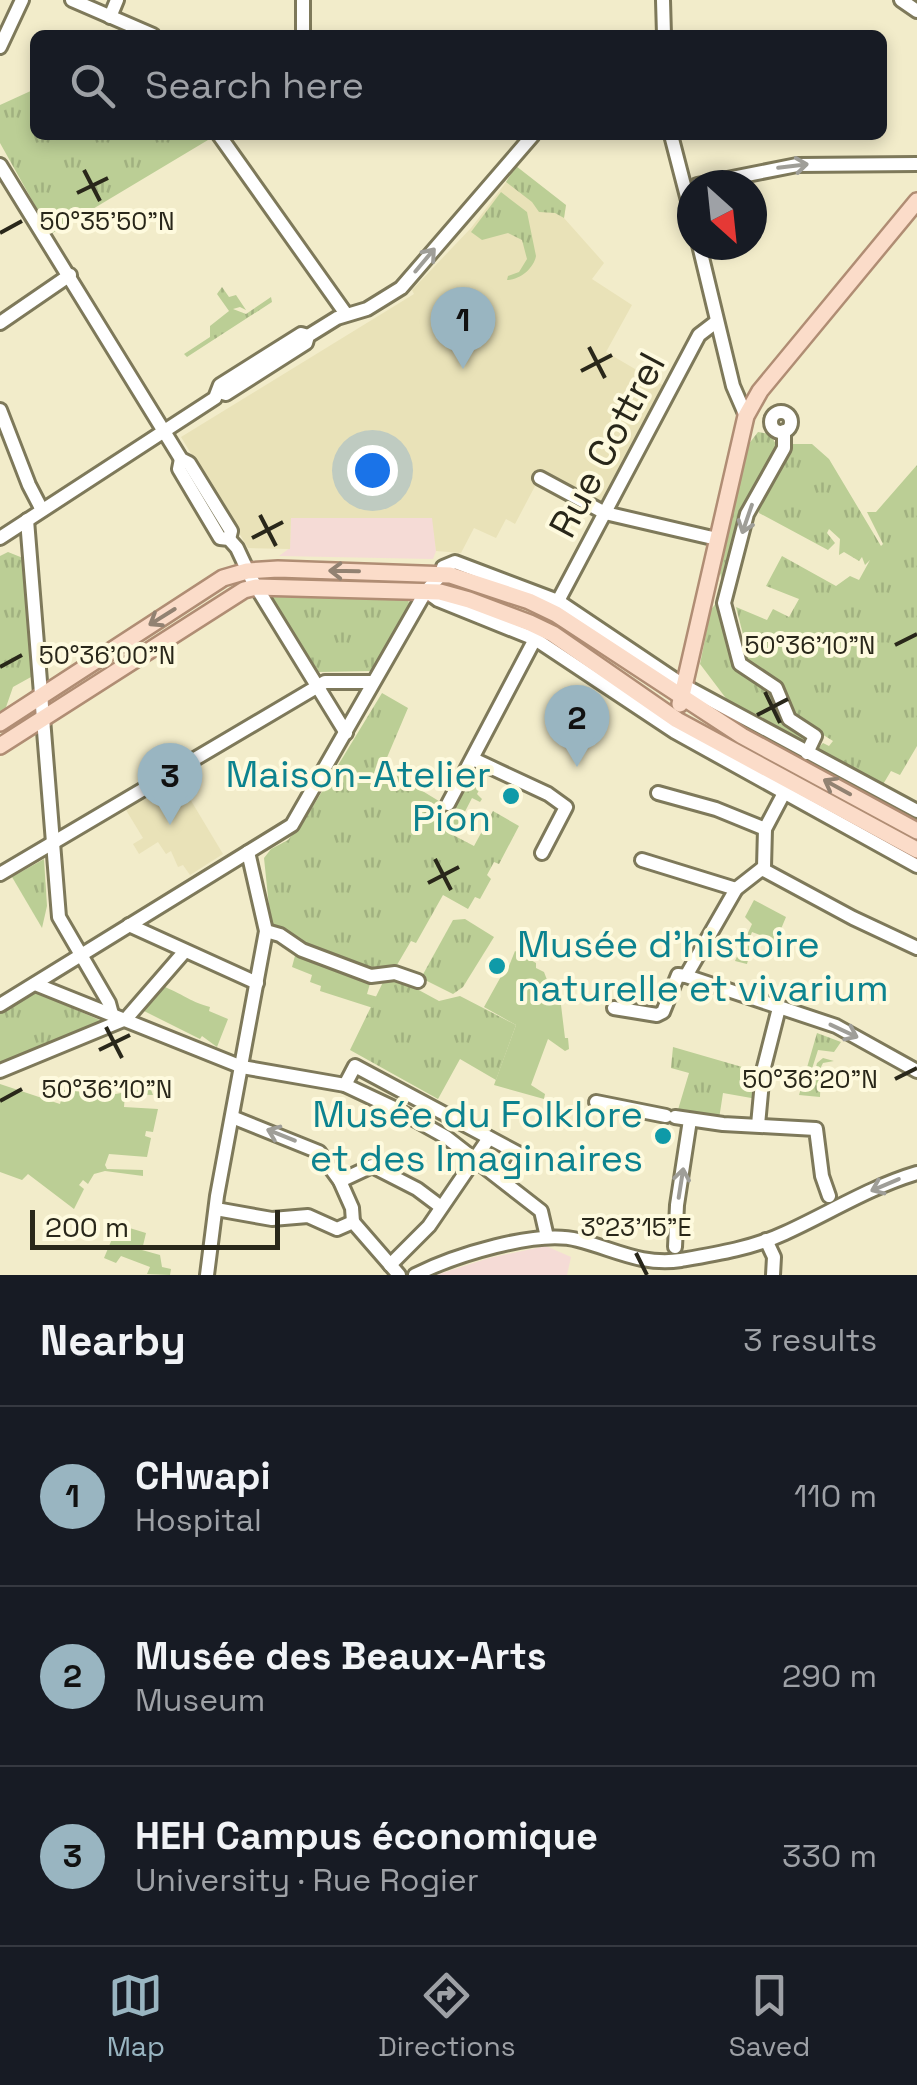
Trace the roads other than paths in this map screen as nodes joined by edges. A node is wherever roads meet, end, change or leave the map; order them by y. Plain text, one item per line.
1 (22, 0) edge
2 (72, 0) edge
3 (118, 0) edge
4 (303, 0) edge
5 (662, 0) edge
6 (901, 0) edge
7 (917, 11) edge
8 (110, 17) junction
9 (141, 30) edge
10 (303, 30) edge
11 (664, 30) edge
12 (0, 48) edge
13 (223, 140) edge
14 (529, 140) edge
15 (673, 140) edge
16 (917, 164) edge
17 (0, 165) edge
18 (685, 170) edge
19 (767, 171) edge
20 (917, 201) edge
21 (702, 260) edge
22 (70, 276) junction
23 (346, 314) junction
24 (716, 322) junction
25 (0, 324) edge
26 (0, 410) edge
27 (745, 419) junction
28 (165, 432) junction
29 (540, 478) dead end
30 (42, 510) junction
31 (605, 513) junction
32 (27, 520) junction
33 (0, 538) edge
34 (717, 539) junction
35 (247, 572) junction
36 (442, 574) junction
37 (256, 587) junction
38 (426, 591) junction
39 (558, 601) junction
40 (535, 639) junction
41 (374, 682) junction
42 (317, 687) junction
43 (41, 696) junction
44 (679, 709) junction
45 (43, 719) junction
46 (0, 723) edge
47 (346, 733) junction
48 (0, 746) edge
49 (807, 753) junction
50 (473, 759) junction
51 (658, 793) dead end
52 (784, 793) junction
53 (448, 804) dead end
54 (917, 810) edge
55 (764, 829) junction
56 (917, 831) edge
57 (53, 844) junction
58 (917, 850) edge
59 (248, 852) junction
60 (542, 852) dead end
61 (642, 860) dead end
62 (917, 866) edge
63 (762, 869) junction
64 (0, 874) edge
65 (736, 889) junction
66 (129, 925) junction
67 (266, 931) junction
68 (917, 948) edge
69 (185, 952) junction
70 (81, 955) junction
71 (686, 976) junction
72 (418, 981) dead end
73 (257, 982) junction
74 (34, 984) junction
75 (0, 1005) edge
76 (614, 1008) dead end
77 (778, 1008) junction
78 (112, 1014) junction
79 (126, 1019) junction
80 (915, 1065) edge
81 (242, 1067) junction
82 (0, 1071) edge
83 (345, 1085) junction
84 (596, 1102) dead end
85 (232, 1117) junction
86 (690, 1120) junction
87 (758, 1125) junction
88 (489, 1138) junction
89 (474, 1159) junction
90 (917, 1173) edge
91 (340, 1181) junction
92 (506, 1184) junction
93 (831, 1201) junction
94 (441, 1206) junction
95 (216, 1209) junction
96 (353, 1222) junction
97 (547, 1237) junction
98 (766, 1240) junction
99 (675, 1247) dead end
100 (396, 1265) edge
101 (416, 1274) edge
102 (207, 1275) edge
103 (774, 1275) edge

1 - 12 street
2 - 8 street
3 - 8 street
4 - 10 street
5 - 11 street
6 - 7 street
8 - 9 street
13 - 23 street
23 -> 14 street
15 - 18 street
19 -> 16 street
17 - 22 street
20 - 27 main road
21 - 24 street
22 - 25 street
22 - 28 street
23 - 28 street
24 - 27 street
24 - 31 street, Rue Cottrel
26 - 30 street
27 - 34 main road
27 -> 49 street
28 - 30 street
28 - 35 street
29 - 31 street
30 - 32 street
31 - 34 street
31 - 39 street, Rue Cottrel
32 - 33 street
32 - 43 street
34 - 44 main road
36 -> 35 main road
35 - 37 street
35 -> 43 main road
36 - 38 street
36 - 39 street
36 - 44 main road
37 - 38 main road
37 - 42 street
37 - 45 main road
38 - 40 street
38 - 41 street
38 - 44 main road
39 - 44 street
40 - 44 street
40 - 50 street
41 - 42 street
41 - 47 street
42 - 47 street
42 - 57 street
43 - 45 street
43 - 46 main road
44 - 49 street
44 - 52 street
56 -> 44 main road
44 - 58 main road
45 - 48 main road
45 - 57 street
47 - 59 street
49 - 54 street
50 - 53 street
50 - 60 street
51 - 55 street
52 - 55 street
52 - 62 street
55 - 63 street
57 - 64 street
57 - 70 street
59 - 66 street
59 - 67 street
61 - 65 street
63 - 65 street
63 - 68 street
65 - 71 street
66 - 69 street
66 - 70 street
67 - 72 street
67 - 73 street
69 - 73 street
69 - 79 street
70 - 74 street
70 - 78 street
71 - 76 street
71 - 77 street
73 - 81 street
74 - 75 street
74 - 78 street
77 -> 80 street
77 - 87 street
78 - 79 street
79 - 81 street
79 - 82 street
81 - 83 street
81 - 85 street
83 - 88 street
83 - 89 street
84 - 86 street
91 -> 85 street
85 - 95 street
86 - 87 street
99 -> 86 street
87 - 93 street
88 - 89 street
88 - 92 street
89 - 92 street
89 - 94 street
90 -> 93 street
91 - 94 street
91 - 96 street
92 - 97 street
93 - 98 street
94 - 100 street
95 - 96 street
95 - 102 street
96 - 100 street
97 - 98 street
97 - 101 street
98 - 103 street
100 - 101 street

